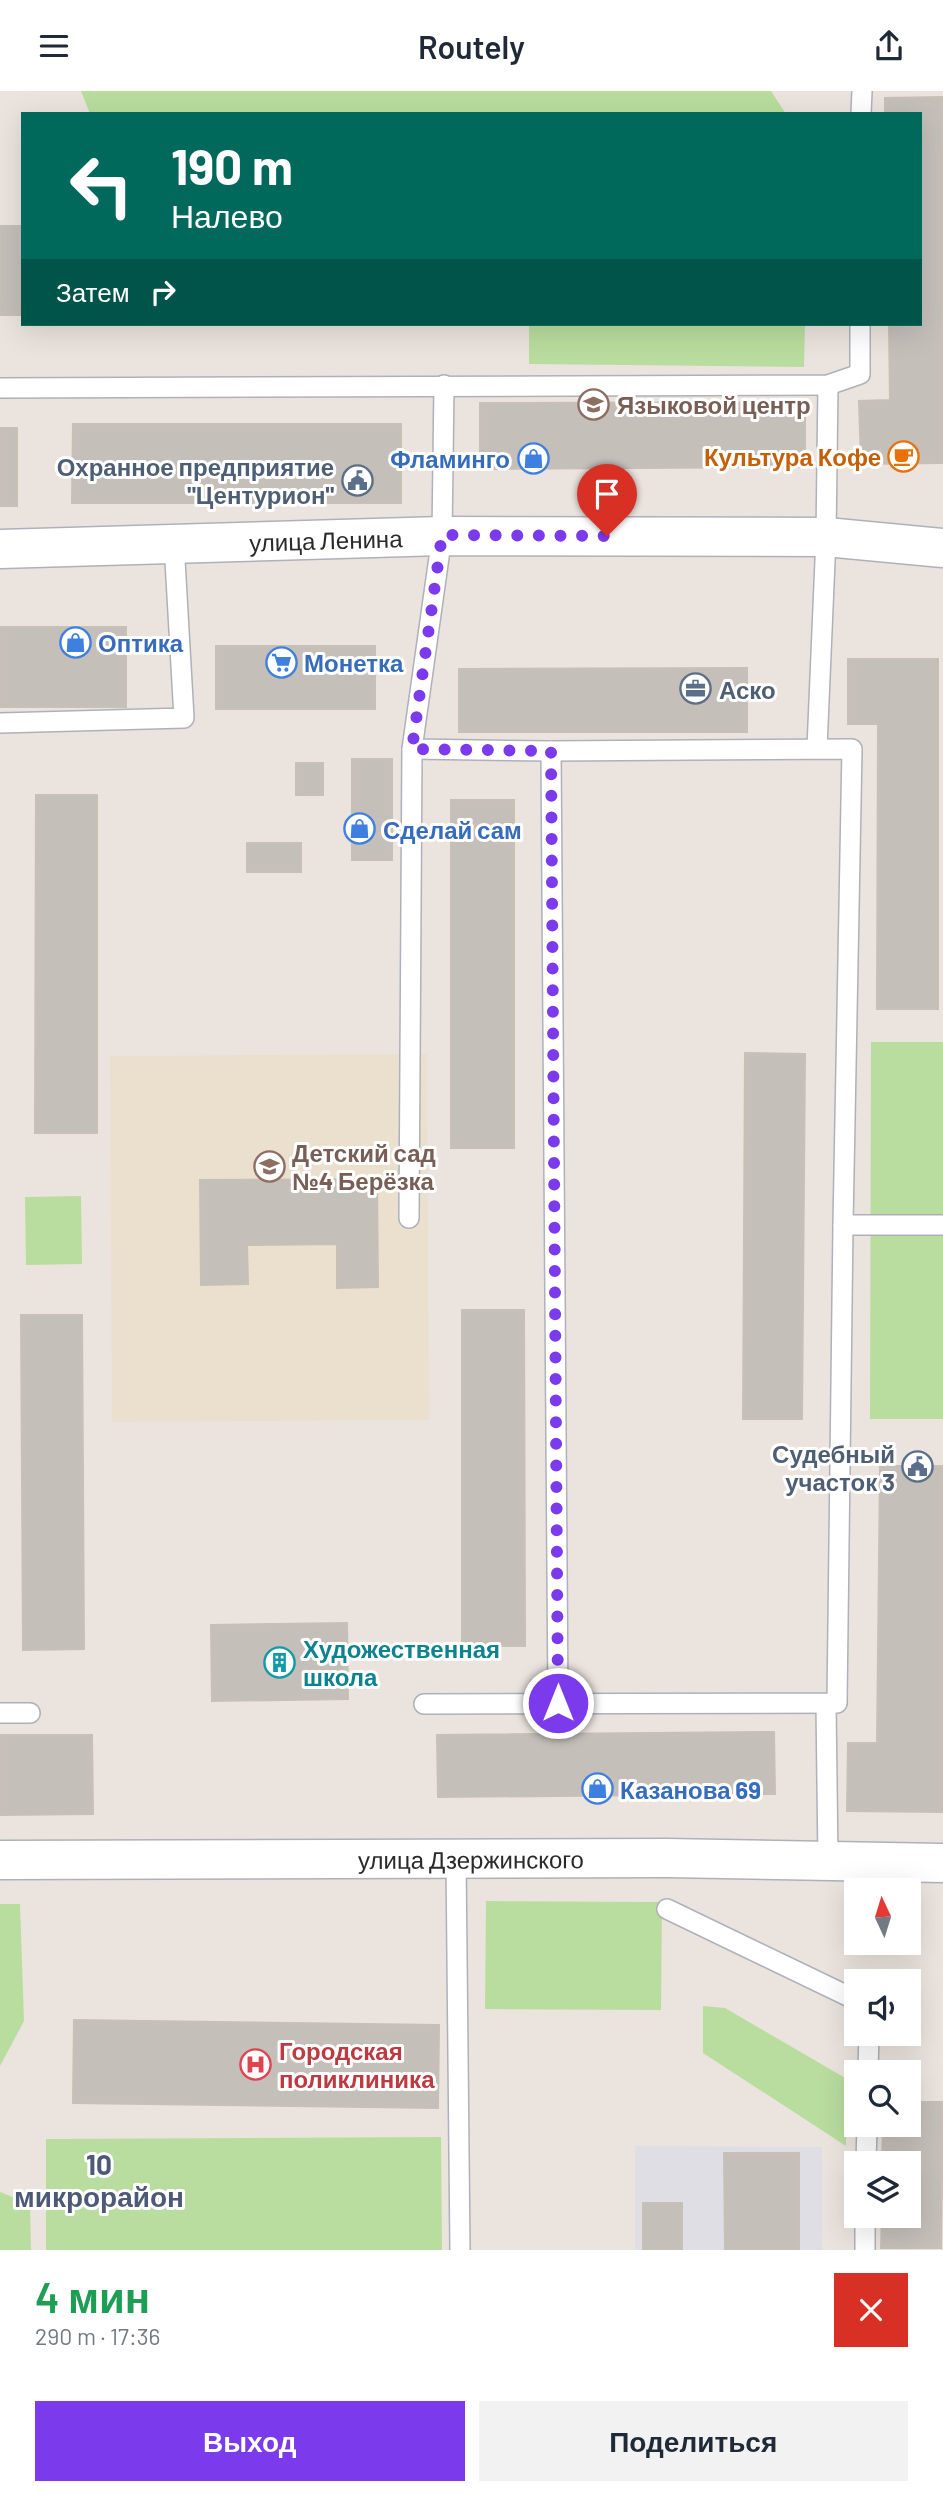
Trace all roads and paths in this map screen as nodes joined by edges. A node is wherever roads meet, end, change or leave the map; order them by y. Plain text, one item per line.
1 (862, 91) edge
2 (862, 112) edge
3 (860, 326) edge
4 (444, 385) junction
5 (828, 385) junction
6 (0, 388) edge
7 (442, 535) junction
8 (826, 537) junction
9 (174, 543) junction
10 (0, 548) edge
11 (943, 548) edge
12 (0, 723) edge
13 (817, 748) junction
14 (412, 749) junction
15 (551, 751) junction
16 (409, 1218) dead end
17 (843, 1225) junction
18 (943, 1225) edge
19 (558, 1703) junction
20 (424, 1704) dead end
21 (826, 1704) junction
22 (0, 1713) edge
23 (30, 1713) dead end
24 (456, 1859) junction
25 (0, 1860) edge
26 (828, 1861) junction
27 (943, 1863) edge
28 (667, 1909) dead end
29 (844, 1994) edge
30 (865, 2228) edge
31 (460, 2250) edge
32 (865, 2250) edge

1 - 2 lane
3 - 5 lane
4 - 5 lane
4 - 6 lane
4 - 7 lane
5 - 8 lane
7 - 8 street, улица Ленина
7 - 9 street, улица Ленина
7 - 14 lane
8 - 11 street, улица Ленина
8 - 13 lane
9 - 10 street, улица Ленина
9 - 12 lane
13 - 15 lane
13 - 17 lane
14 - 15 lane
14 - 16 lane
15 - 19 lane
17 - 18 lane
17 - 21 lane
19 - 20 lane
19 - 21 lane
21 - 26 lane
22 - 23 lane
24 - 25 street, улица Дзержинского
24 - 26 street, улица Дзержинского
24 - 31 lane
26 - 27 street, улица Дзержинского
28 - 29 lane
30 - 32 lane

